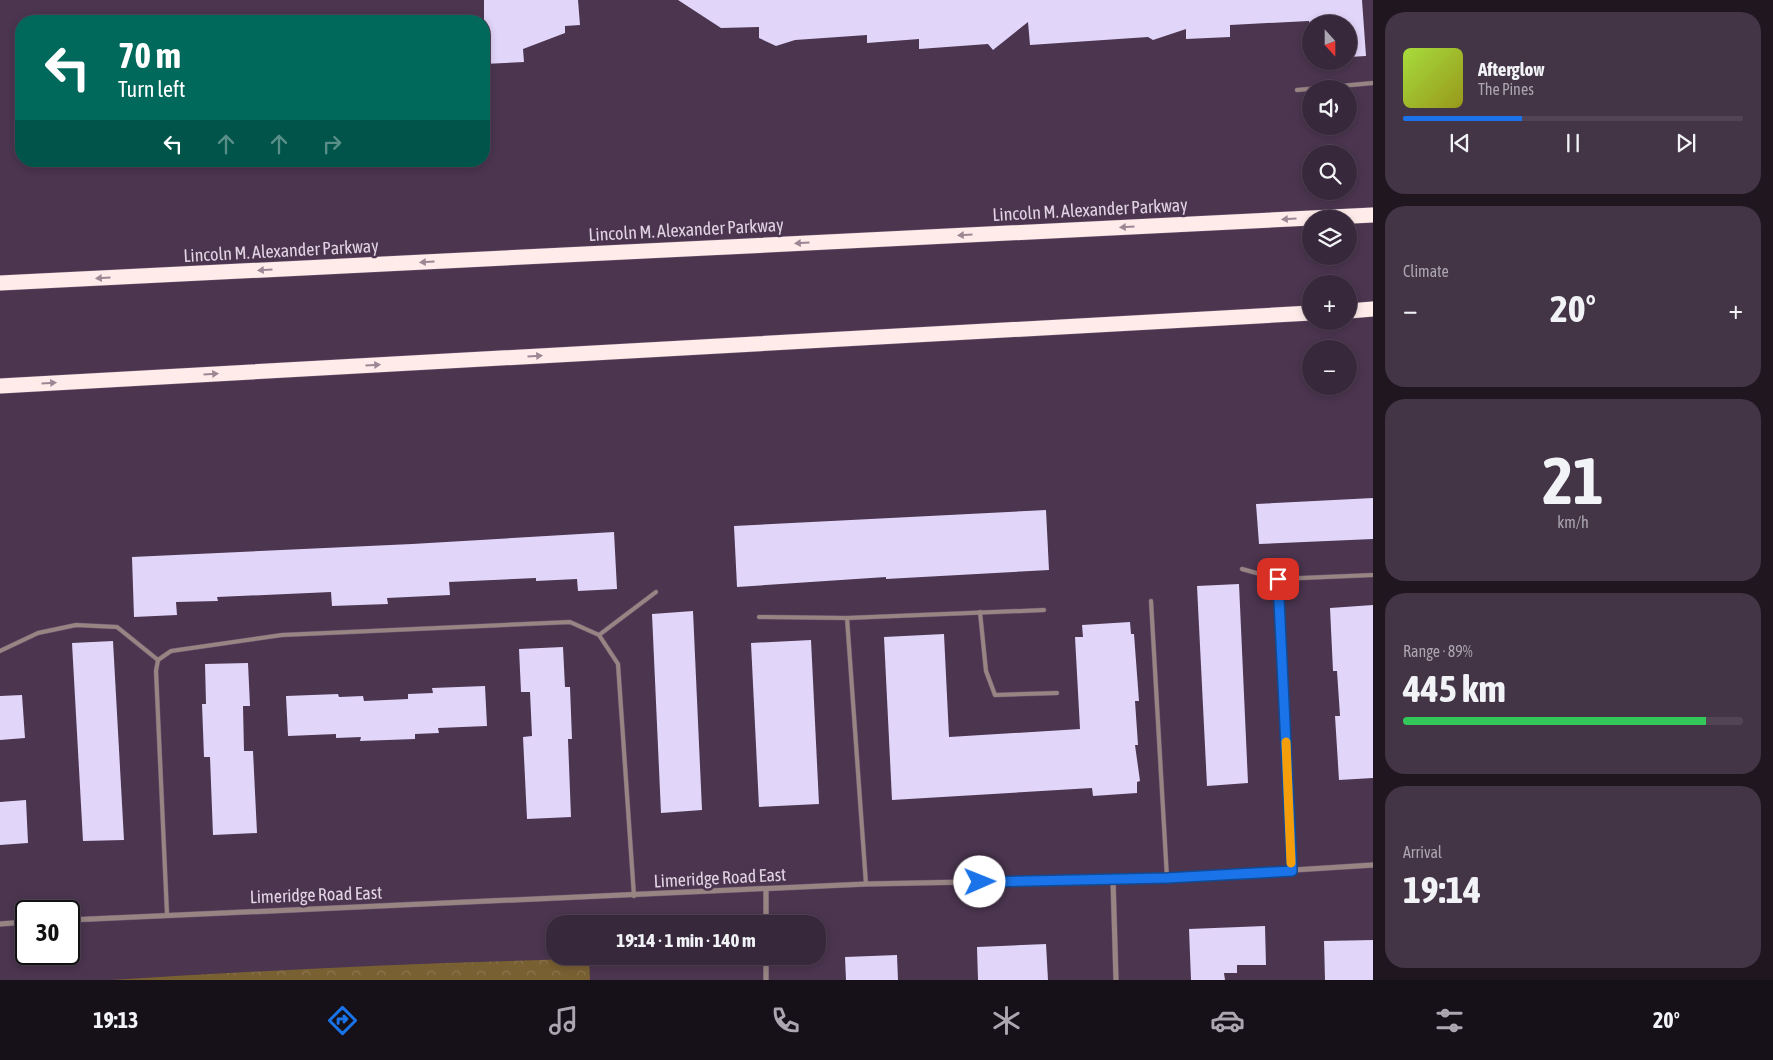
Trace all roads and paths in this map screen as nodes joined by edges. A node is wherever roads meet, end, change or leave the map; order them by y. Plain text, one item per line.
1 (1373, 83) edge
2 (1297, 90) dead end
3 (1373, 215) edge
4 (0, 283) edge
5 (1373, 309) edge
6 (1357, 310) edge
7 (1302, 314) edge
8 (0, 386) edge
9 (1242, 570) dead end
10 (1373, 575) edge
11 (1278, 579) junction
12 (656, 592) dead end
13 (1151, 602) dead end
14 (1044, 610) dead end
15 (980, 612) junction
16 (759, 617) dead end
17 (847, 618) junction
18 (599, 635) junction
19 (0, 651) edge
20 (158, 660) junction
21 (1057, 693) dead end
22 (1373, 865) edge
23 (1292, 871) junction
24 (1167, 878) junction
25 (1113, 879) junction
26 (866, 884) junction
27 (766, 890) junction
28 (634, 896) junction
29 (167, 914) junction
30 (766, 915) edge
31 (80, 919) edge
32 (15, 923) edge
33 (0, 924) edge
34 (766, 965) edge
35 (766, 980) edge
36 (1116, 980) edge

1 - 2 lane
3 -> 4 highway, Lincoln M. Alexander Parkway
5 - 6 highway
8 -> 7 highway
9 - 11 lane
10 - 11 lane
11 - 23 lane
12 - 18 lane
13 - 24 lane
14 - 15 lane
15 - 17 lane
15 - 21 lane
16 - 17 lane
17 - 26 lane
18 - 20 lane
18 - 28 lane
19 - 20 lane
20 - 29 lane
22 - 23 street, Limeridge Road East
23 - 24 street, Limeridge Road East
24 - 25 street, Limeridge Road East
25 - 26 street, Limeridge Road East
25 - 36 street
26 - 27 street, Limeridge Road East
27 - 28 street, Limeridge Road East
27 - 30 street
28 - 29 street, Limeridge Road East
29 - 31 street, Limeridge Road East
32 - 33 street
34 - 35 street

